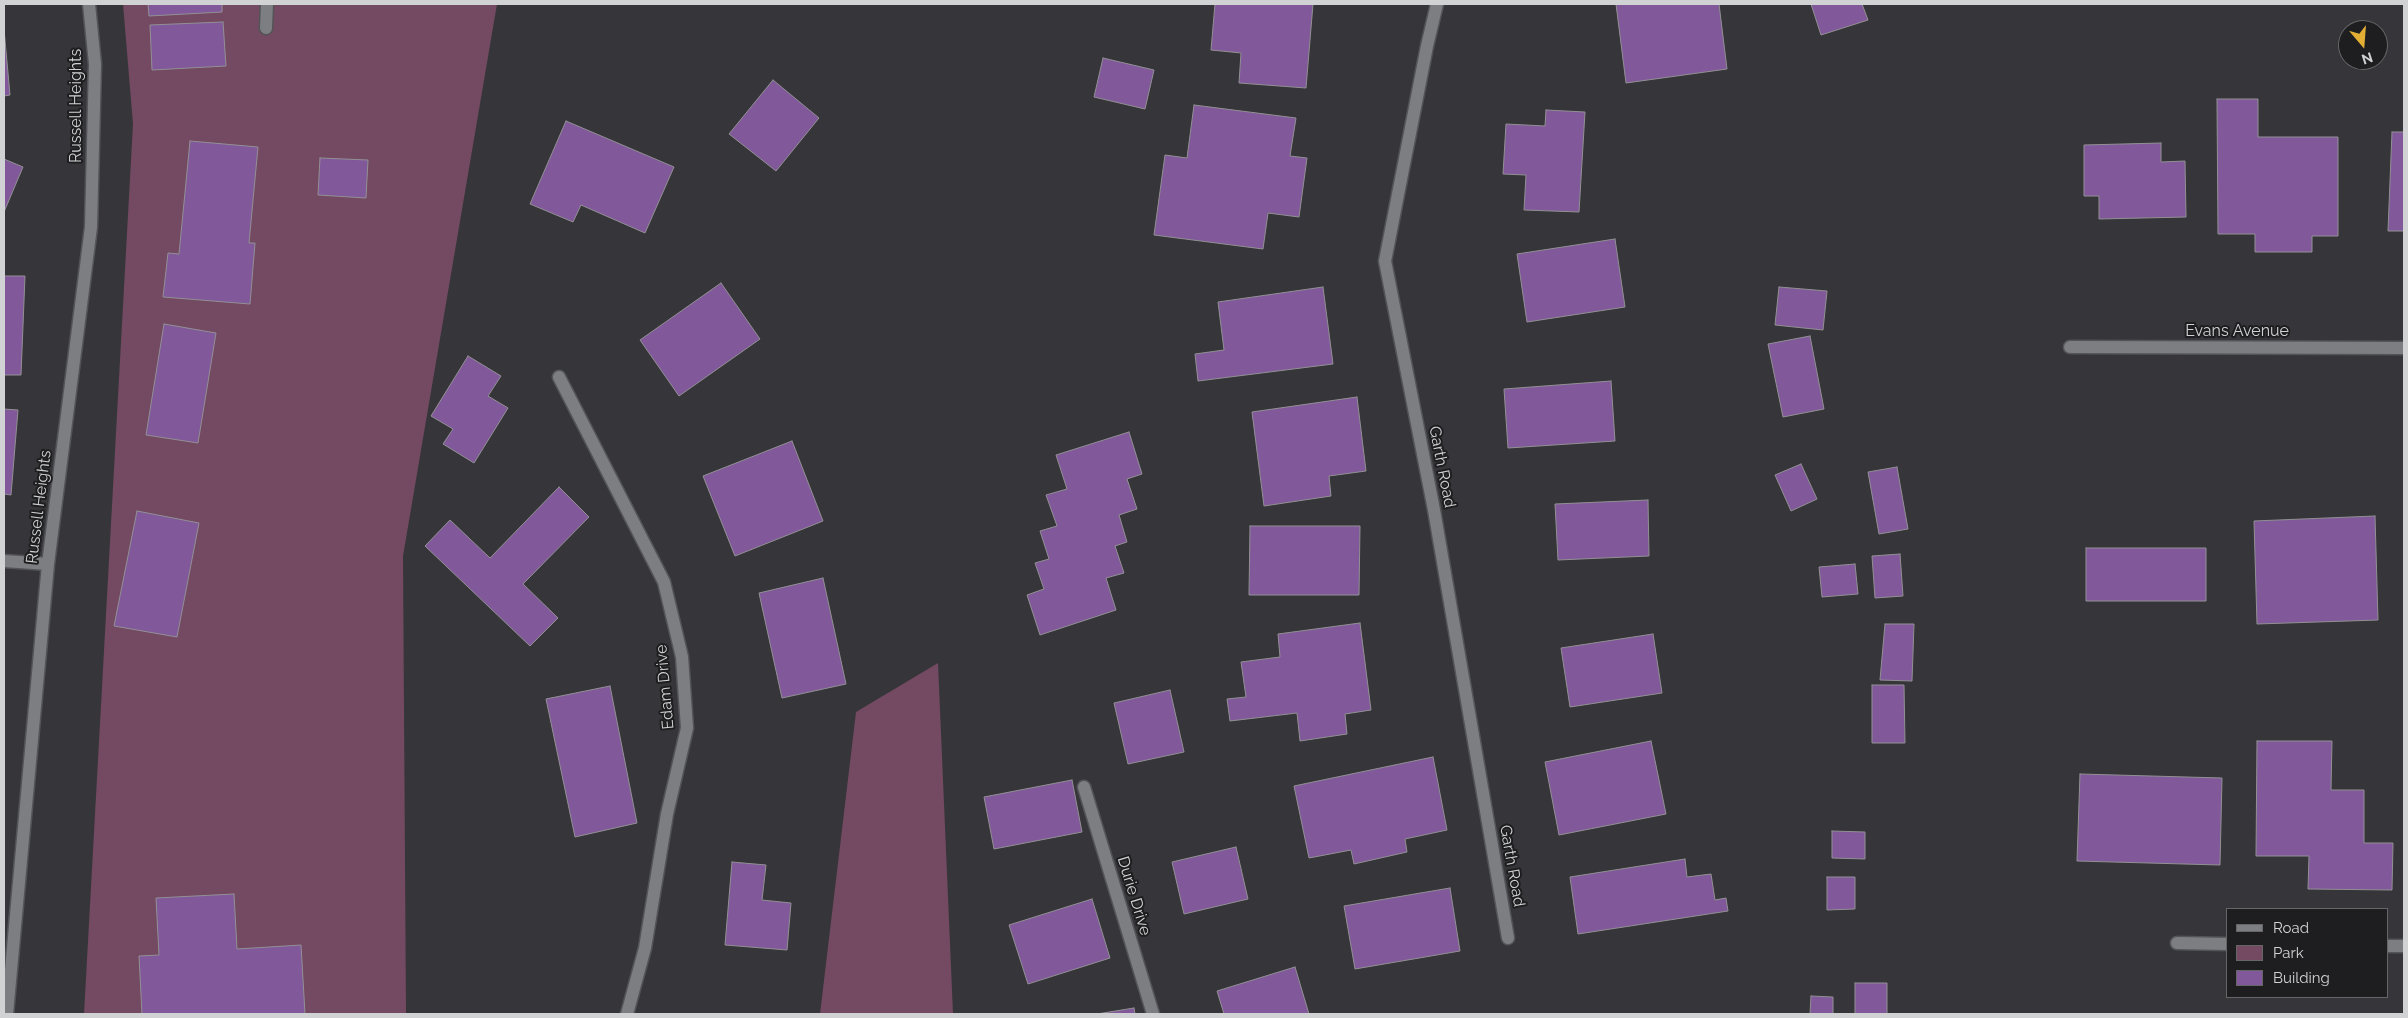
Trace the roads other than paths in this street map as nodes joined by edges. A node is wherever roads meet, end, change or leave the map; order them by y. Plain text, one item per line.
1 (89, 4) edge
2 (267, 4) edge
3 (1437, 4) edge
4 (266, 28) dead end
5 (2070, 347) dead end
6 (2404, 348) edge
7 (559, 377) dead end
8 (4, 561) edge
9 (48, 564) junction
10 (1084, 787) dead end
11 (1508, 938) dead end
12 (2177, 943) dead end
13 (2226, 944) edge
14 (2388, 946) edge
15 (2404, 946) edge
16 (7, 1014) edge
17 (627, 1014) edge
18 (1153, 1014) edge

1 - 9 street, Russell Heights
2 - 4 street
3 - 11 street, Garth Road
5 - 6 street, Evans Avenue
7 - 17 street, Edam Drive
8 - 9 street
9 - 16 street, Russell Heights
10 - 18 street, Durie Drive
12 - 13 street
14 - 15 street

